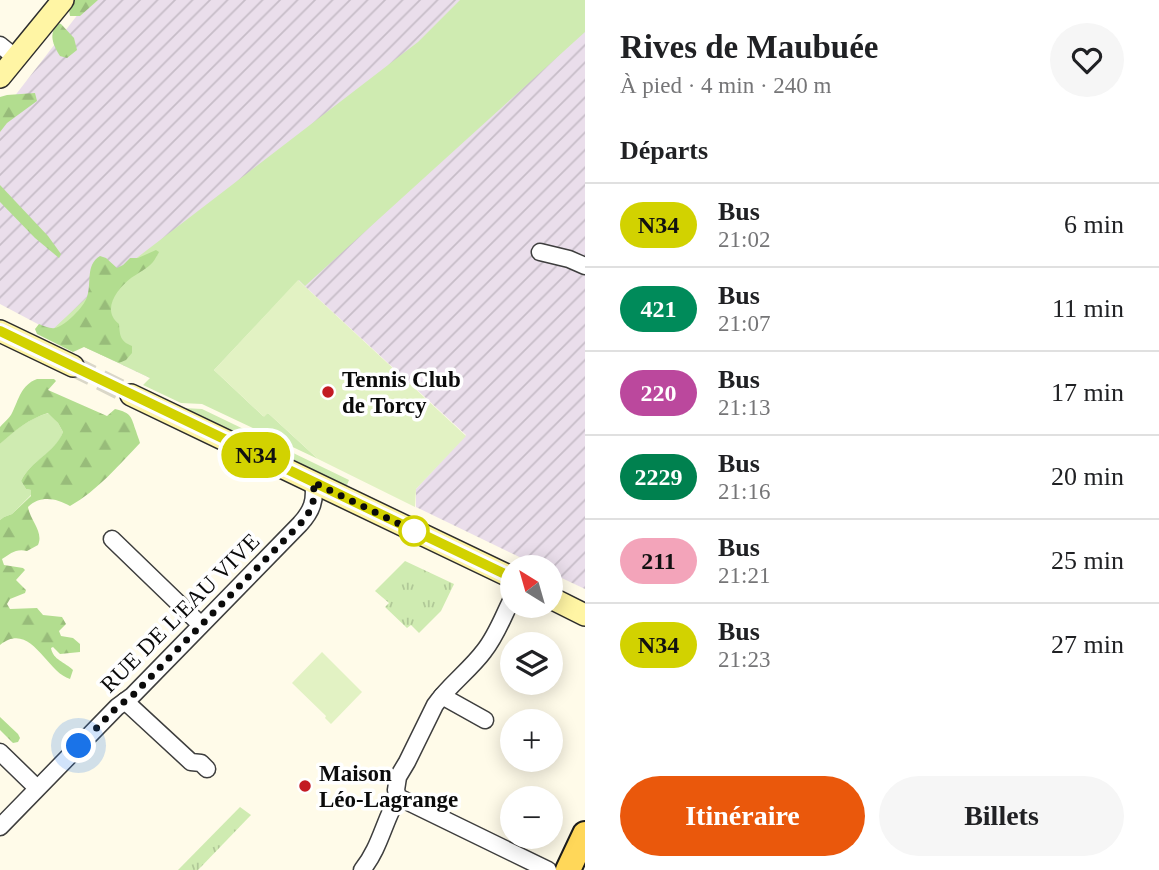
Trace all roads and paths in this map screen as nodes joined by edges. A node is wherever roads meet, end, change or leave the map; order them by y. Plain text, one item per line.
1 (63, 0) edge
2 (8, 51) edge
3 (0, 78) edge
4 (540, 253) dead end
5 (585, 265) edge
6 (0, 331) edge
7 (73, 366) tunnel mouth
8 (131, 395) tunnel mouth
9 (313, 482) junction
10 (112, 539) dead end
11 (500, 572) edge
12 (564, 604) edge
13 (585, 615) edge
14 (502, 618) edge
15 (201, 625) junction
16 (442, 696) junction
17 (125, 701) junction
18 (485, 720) dead end
19 (0, 752) edge
20 (207, 769) dead end
21 (37, 788) junction
22 (398, 797) junction
23 (0, 827) edge
24 (585, 834) edge
25 (362, 870) edge
26 (548, 870) edge
27 (568, 870) edge

1 - 2 street
2 - 3 street
4 - 5 street
6 - 7 street
8 - 9 street
9 - 11 street
9 - 15 street, RUE DE L'EAU VIVE
10 - 15 street
12 - 13 street
14 - 16 street
15 - 17 street, RUE DE L'EAU VIVE
16 - 18 street
16 - 22 street
17 - 20 street
17 - 21 street, RUE DE L'EAU VIVE
19 - 21 street
21 - 23 street, RUE DE L'EAU VIVE
22 - 25 street
22 - 26 street
24 - 27 main road

